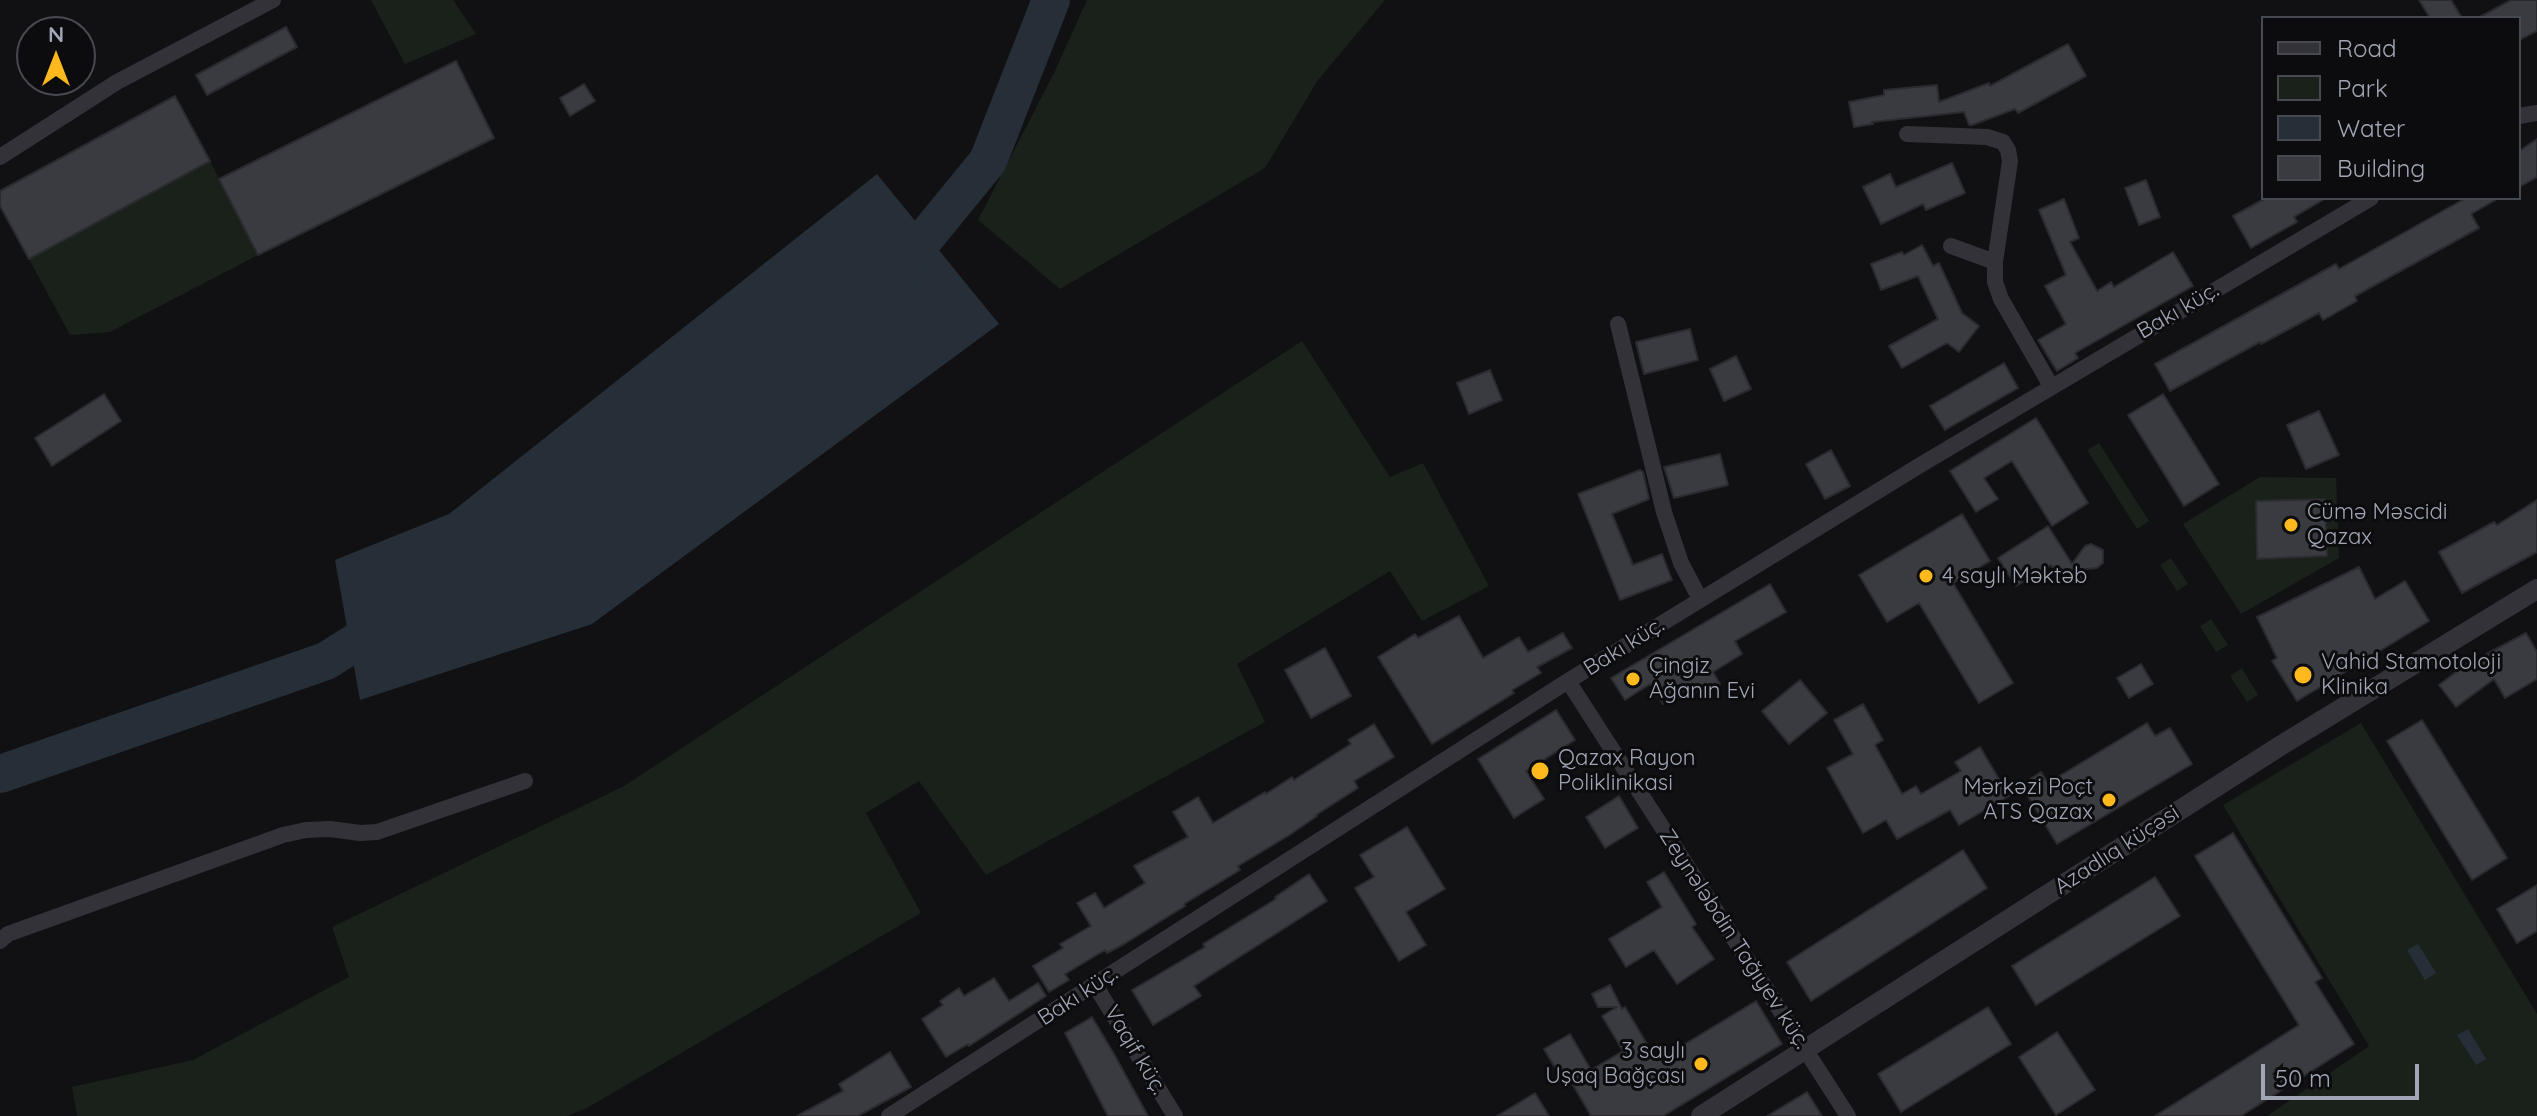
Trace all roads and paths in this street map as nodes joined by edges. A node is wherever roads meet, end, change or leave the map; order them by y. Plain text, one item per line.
1 (273, 0) edge
2 (1907, 134) dead end
3 (0, 157) edge
4 (2368, 200) edge
5 (1951, 246) dead end
6 (1995, 262) junction
7 (1618, 324) dead end
8 (2051, 386) junction
9 (2537, 589) edge
10 (1700, 599) junction
11 (1568, 681) junction
12 (525, 781) dead end
13 (0, 941) edge
14 (1095, 985) junction
15 (1807, 1050) junction
16 (889, 1116) edge
17 (1175, 1116) edge
18 (1701, 1116) edge
19 (1848, 1116) edge

1 - 3 street
2 - 6 street
4 - 8 street, Bakı küç.
5 - 6 street
6 - 8 street
7 - 10 street
8 - 10 street, Bakı küç.
9 - 15 street, Azadlıq küçəsi
10 - 11 street, Bakı küç.
11 - 14 street, Bakı küç.
11 - 15 street, Zeynələbdin Tağıyev küç.
12 - 13 street
14 - 16 street, Bakı küç.
14 - 17 street, Vaqif küç.
15 - 18 street, Azadlıq küçəsi
15 - 19 street, Zeynələbdin Tağıyev küç.

